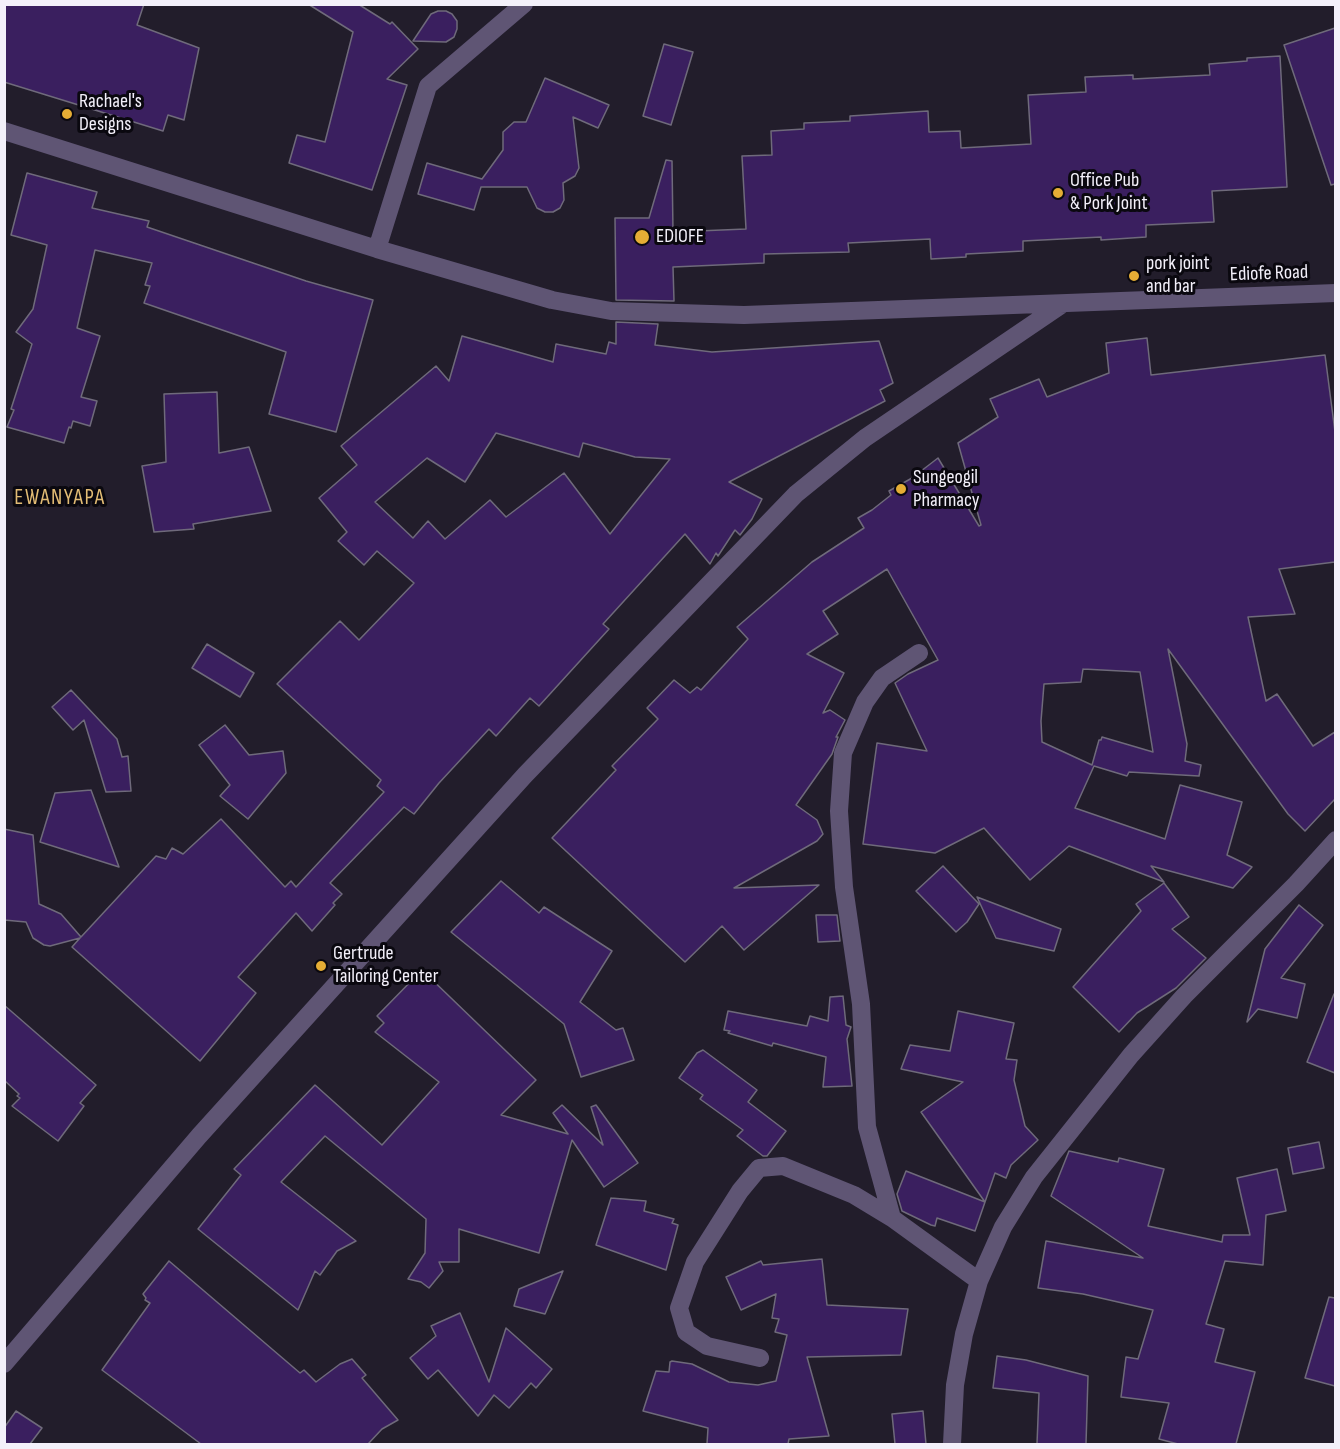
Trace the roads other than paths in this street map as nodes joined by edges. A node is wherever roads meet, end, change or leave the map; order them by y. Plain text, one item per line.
1 (524, 4) edge
2 (4, 131) edge
3 (377, 249) junction
4 (1335, 293) edge
5 (1061, 305) junction
6 (919, 653) dead end
7 (1335, 840) edge
8 (892, 1218) junction
9 (979, 1281) junction
10 (760, 1358) dead end
11 (4, 1364) edge
12 (951, 1444) edge

1 - 3 street
2 - 3 street, Ediofe Road
3 - 5 street, Ediofe Road
4 - 5 street, Ediofe Road
5 - 11 street
6 - 8 street
7 - 9 street
8 - 9 street
8 - 10 street
9 - 12 street

